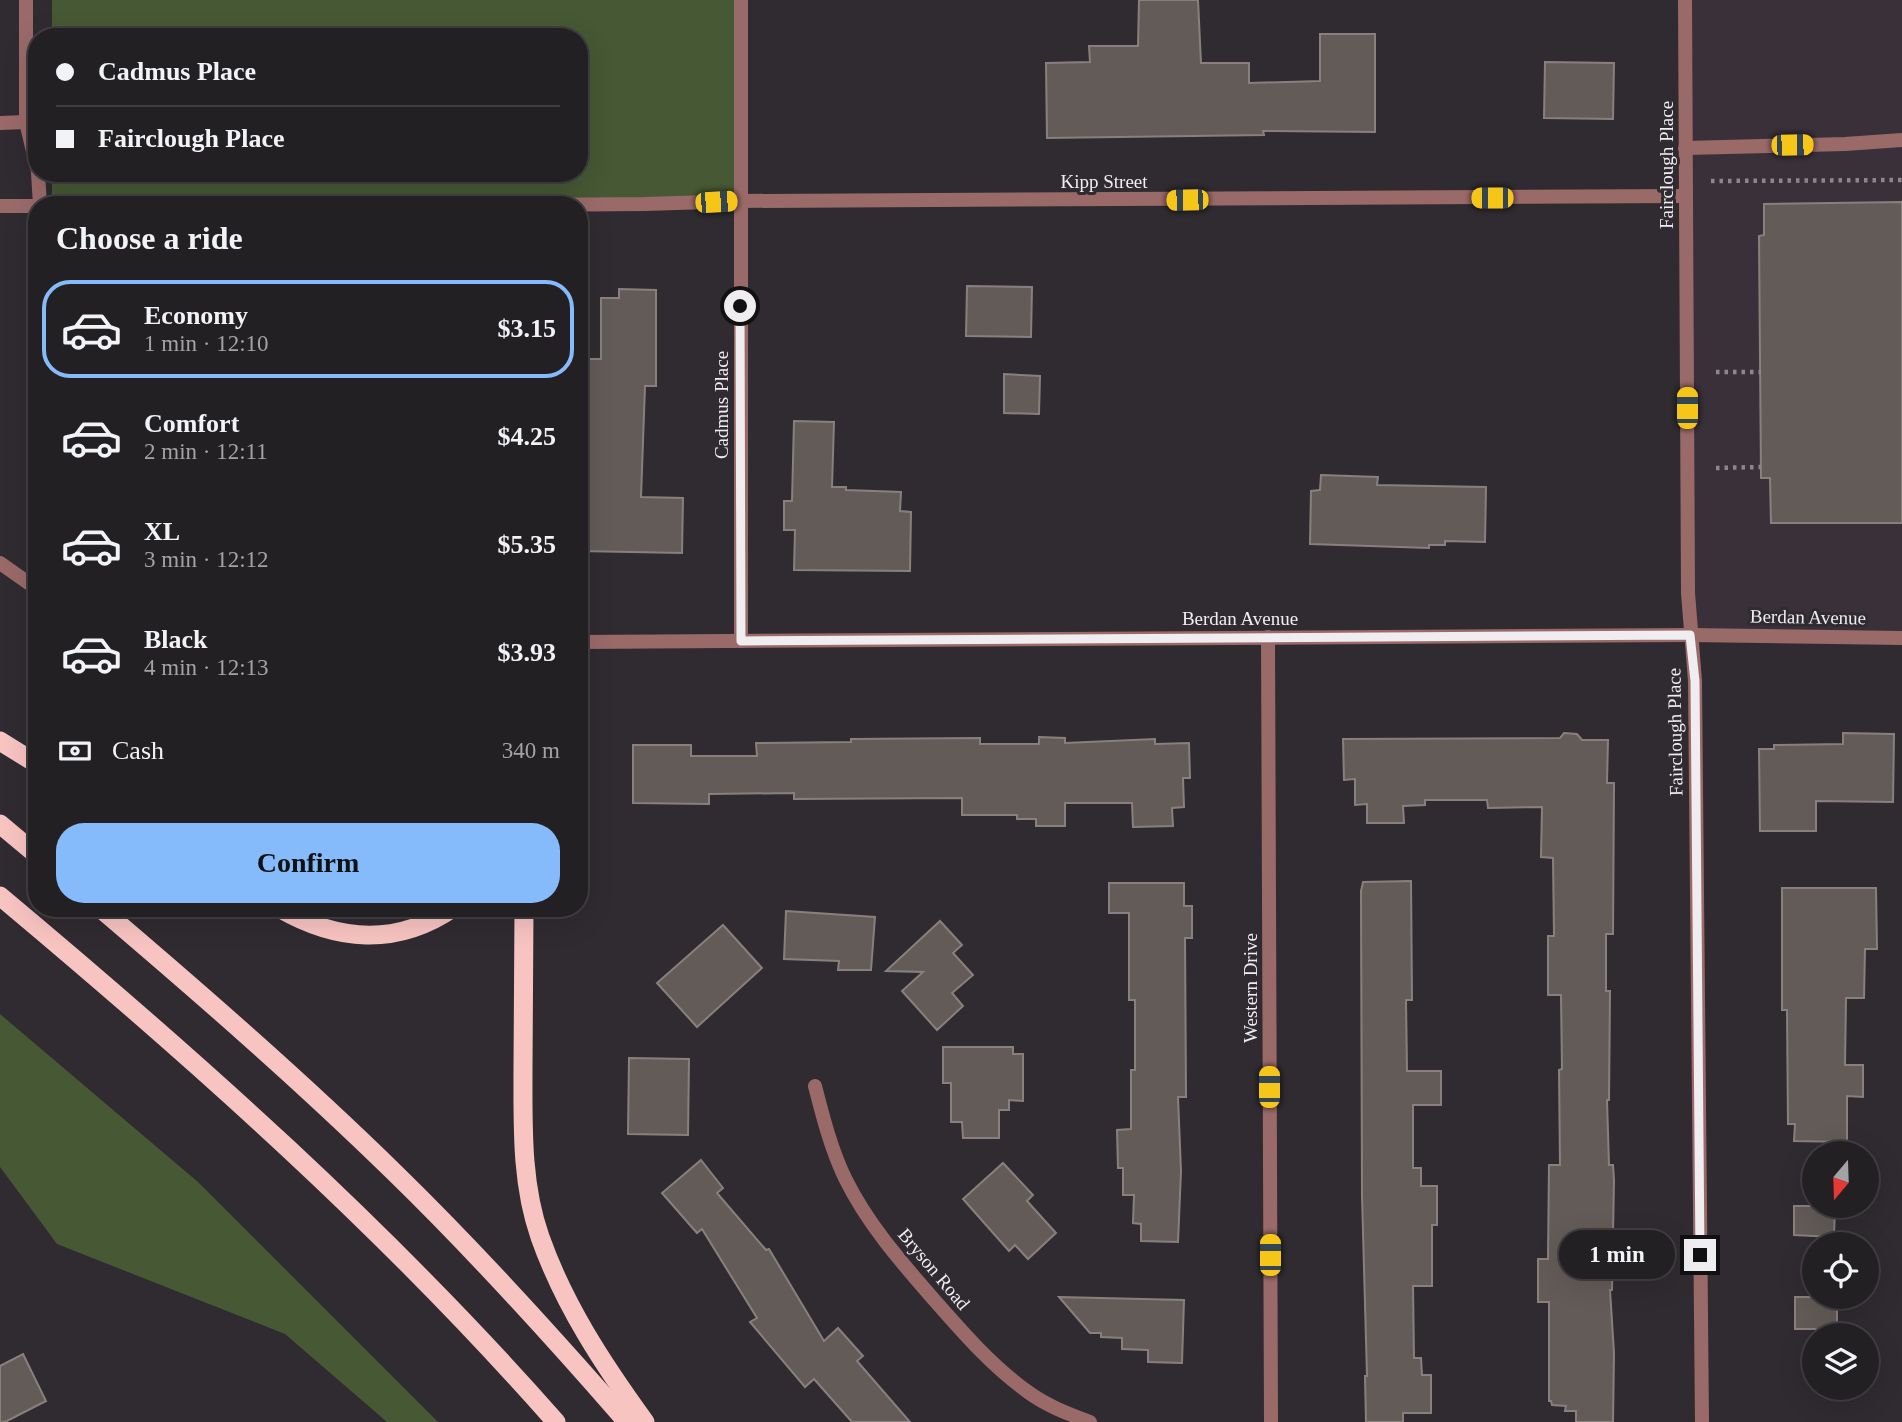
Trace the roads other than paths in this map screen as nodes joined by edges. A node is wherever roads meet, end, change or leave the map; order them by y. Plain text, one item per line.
1 (26, 0) edge
2 (741, 0) edge
3 (1685, 0) edge
4 (26, 122) junction
5 (0, 123) edge
6 (28, 131) edge
7 (1902, 140) edge
8 (1685, 148) junction
9 (1686, 196) junction
10 (740, 201) junction
11 (588, 204) edge
12 (28, 205) edge
13 (0, 206) edge
14 (0, 563) edge
15 (28, 583) edge
16 (1690, 635) junction
17 (1268, 637) junction
18 (1902, 638) edge
19 (741, 641) junction
20 (588, 642) edge
21 (0, 741) edge
22 (28, 758) edge
23 (0, 824) edge
24 (28, 847) edge
25 (0, 896) edge
26 (111, 917) edge
27 (294, 917) edge
28 (439, 917) edge
29 (524, 917) edge
30 (815, 1086) dead end
31 (556, 1422) edge
32 (627, 1422) edge
33 (645, 1422) edge
34 (1090, 1422) edge
35 (1271, 1422) edge
36 (1702, 1422) edge

1 - 4 street
2 - 10 street, Cadmus Place
3 - 8 street, Fairclough Place
4 - 5 street
4 - 6 street
7 - 8 street
8 - 9 street, Fairclough Place
9 - 10 street, Kipp Street
9 - 16 street, Fairclough Place
10 - 11 street, Kipp Street
10 - 19 street, Cadmus Place
12 - 13 street
14 - 15 street
16 - 17 street, Berdan Avenue
16 - 18 street, Berdan Avenue
16 - 36 street, Fairclough Place
17 - 19 street, Berdan Avenue
17 - 35 street, Western Drive
19 - 20 street, Berdan Avenue
21 - 22 highway
23 - 24 highway
25 - 31 highway
26 - 32 highway
27 - 28 highway
29 - 33 highway
30 - 34 street, Bryson Road

